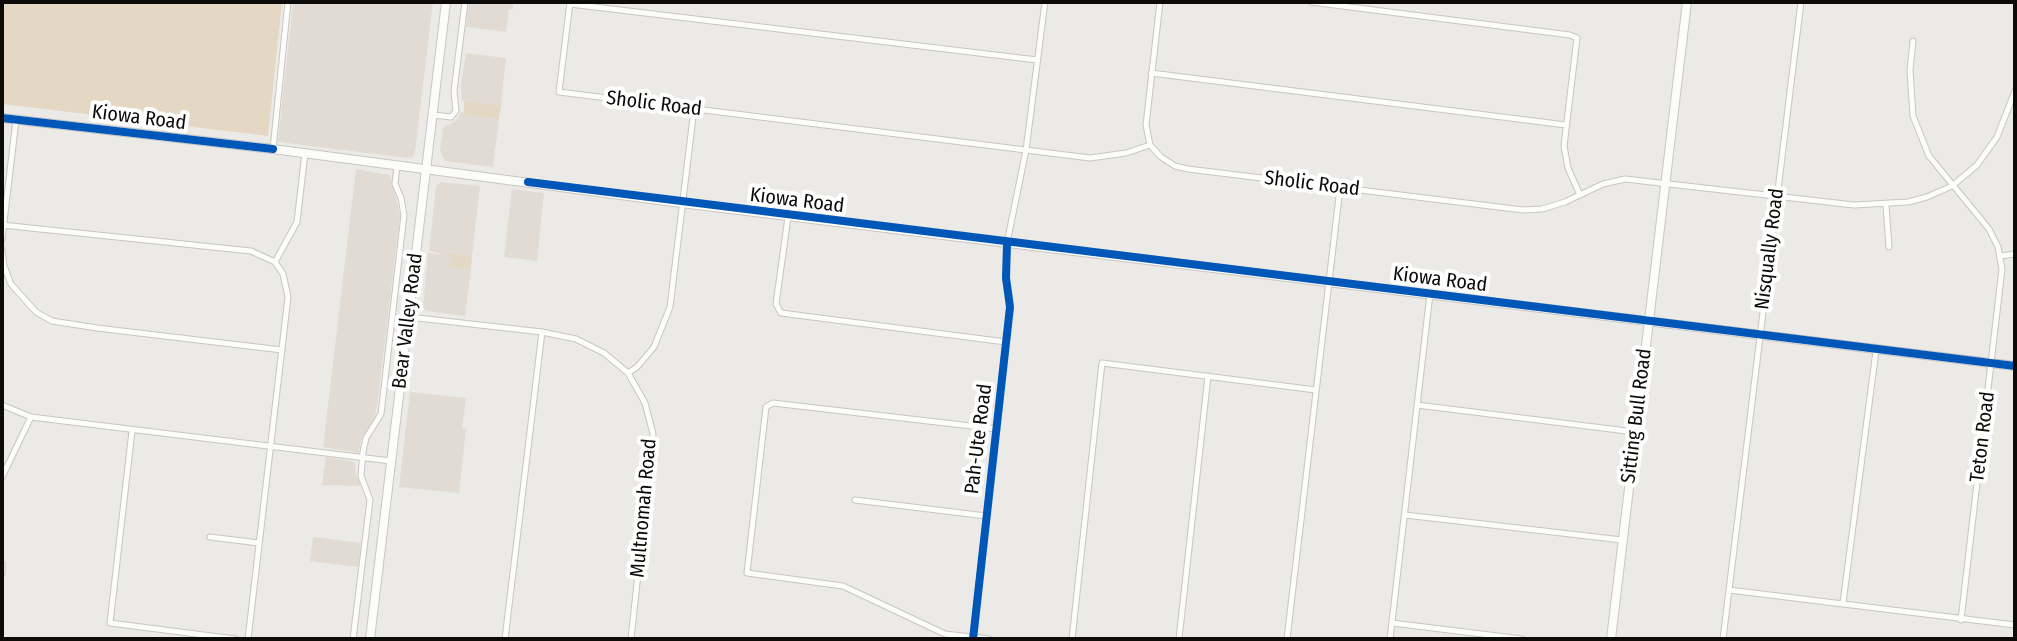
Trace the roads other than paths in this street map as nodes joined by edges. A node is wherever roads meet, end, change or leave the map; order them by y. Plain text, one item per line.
1 (288, 2) edge
2 (446, 2) edge
3 (465, 2) edge
4 (1045, 2) edge
5 (1160, 2) edge
6 (1311, 2) edge
7 (1687, 2) edge
8 (1801, 2) edge
9 (570, 3) edge
10 (1913, 41) dead end
11 (1037, 60) junction
12 (1151, 73) junction
13 (2015, 91) edge
14 (694, 109) junction
15 (433, 115) junction
16 (2, 118) edge
17 (16, 120) junction
18 (1566, 125) junction
19 (1150, 145) junction
20 (273, 149) junction
21 (1026, 150) junction
22 (305, 153) junction
23 (397, 166) junction
24 (426, 169) junction
25 (1665, 182) junction
26 (1952, 186) junction
27 (1340, 188) junction
28 (1580, 195) junction
29 (1777, 196) junction
30 (681, 203) junction
31 (1886, 205) junction
32 (789, 216) junction
33 (3, 225) edge
34 (2, 239) edge
35 (1007, 243) junction
36 (1889, 247) dead end
37 (2, 250) edge
38 (2015, 254) edge
39 (2000, 256) junction
40 (275, 262) junction
41 (1328, 283) junction
42 (1430, 294) junction
43 (409, 317) junction
44 (1648, 321) junction
45 (542, 332) junction
46 (1759, 336) junction
47 (1006, 342) junction
48 (282, 350) junction
49 (1876, 351) junction
50 (1991, 363) junction
51 (2015, 366) edge
52 (628, 373) junction
53 (1208, 376) junction
54 (1316, 390) junction
55 (2, 405) edge
56 (1417, 405) junction
57 (31, 417) junction
58 (997, 429) junction
59 (132, 431) junction
60 (1635, 432) junction
61 (271, 447) junction
62 (362, 458) junction
63 (391, 461) junction
64 (2, 477) edge
65 (855, 500) dead end
66 (1405, 515) junction
67 (986, 516) junction
68 (210, 537) dead end
69 (1623, 540) junction
70 (259, 543) junction
71 (2, 564) edge
72 (2, 573) edge
73 (1729, 590) junction
74 (1843, 603) junction
75 (1961, 620) junction
76 (1392, 623) junction
77 (2015, 625) edge
78 (973, 638) edge
79 (1500, 638) edge
80 (235, 639) edge
81 (248, 639) edge
82 (353, 639) edge
83 (370, 639) edge
84 (505, 639) edge
85 (631, 639) edge
86 (989, 639) edge
87 (1072, 639) edge
88 (1179, 639) edge
89 (1287, 639) edge
90 (1390, 639) edge
91 (1522, 639) edge
92 (1611, 639) edge
93 (1723, 639) edge

1 - 20 street
2 - 15 street, Bear Valley Road
3 - 15 street
4 - 11 street, Pah-Ute Road
5 - 12 street
6 - 18 street
7 - 25 street, Sitting Bull Road
8 - 29 street, Nisqually Road
9 - 11 street
9 - 14 street, Sholic Road
10 - 26 street, Teton Road
11 - 21 street, Pah-Ute Road
12 - 18 street
12 - 19 street
13 - 26 street, Sholic Road
14 - 21 street, Sholic Road
14 - 30 street
15 - 24 street, Bear Valley Road
16 - 17 street, Kiowa Road
17 - 20 street, Kiowa Road
17 - 33 street
18 - 28 street
19 - 21 street, Sholic Road
19 - 27 street, Sholic Road
20 - 22 street, Kiowa Road
21 - 35 street, Pah-Ute Road
22 - 23 street, Kiowa Road
22 - 40 street
23 - 24 street, Kiowa Road
23 - 62 street
24 - 30 street, Kiowa Road
24 - 43 street, Bear Valley Road
25 - 28 street, Sholic Road
25 - 29 street, Sholic Road
25 - 44 street, Sitting Bull Road
26 - 31 street, Sholic Road
26 - 39 street, Teton Road
27 - 28 street, Sholic Road
27 - 41 street
29 - 31 street, Sholic Road
29 - 46 street, Nisqually Road
30 - 32 street, Kiowa Road
30 - 52 street
31 - 36 street
32 - 35 street, Kiowa Road
32 - 47 street
33 - 34 street
33 - 40 street
35 - 41 street, Kiowa Road
35 - 47 street, Pah-Ute Road
37 - 48 street
38 - 39 street
39 - 50 street, Teton Road
40 - 48 street
41 - 42 street, Kiowa Road
41 - 54 street
42 - 44 street, Kiowa Road
42 - 56 street
43 - 45 street, Multnomah Road
43 - 63 street, Bear Valley Road
44 - 46 street, Kiowa Road
44 - 60 street, Sitting Bull Road
45 - 52 street, Multnomah Road
45 - 84 street
46 - 49 street, Kiowa Road
46 - 73 street, Nisqually Road
47 - 58 street, Pah-Ute Road
48 - 61 street
49 - 50 street, Kiowa Road
49 - 74 street
50 - 51 street, Kiowa Road
50 - 75 street, Teton Road
52 - 85 street, Multnomah Road
53 - 54 street
53 - 87 street
53 - 88 street
54 - 89 street
55 - 57 street
56 - 60 street
56 - 66 street
57 - 59 street
57 - 64 street
58 - 67 street, Pah-Ute Road
58 - 78 street
59 - 61 street
59 - 80 street
60 - 69 street, Sitting Bull Road
61 - 62 street
61 - 70 street
62 - 63 street
62 - 82 street
63 - 83 street, Bear Valley Road
65 - 67 street
66 - 69 street
66 - 76 street
67 - 78 street, Pah-Ute Road
68 - 70 street
69 - 92 street, Sitting Bull Road
70 - 81 street
71 - 72 street
73 - 74 street
73 - 93 street, Nisqually Road
74 - 75 street
75 - 77 street
76 - 79 street
76 - 90 street
78 - 86 street
79 - 91 street

